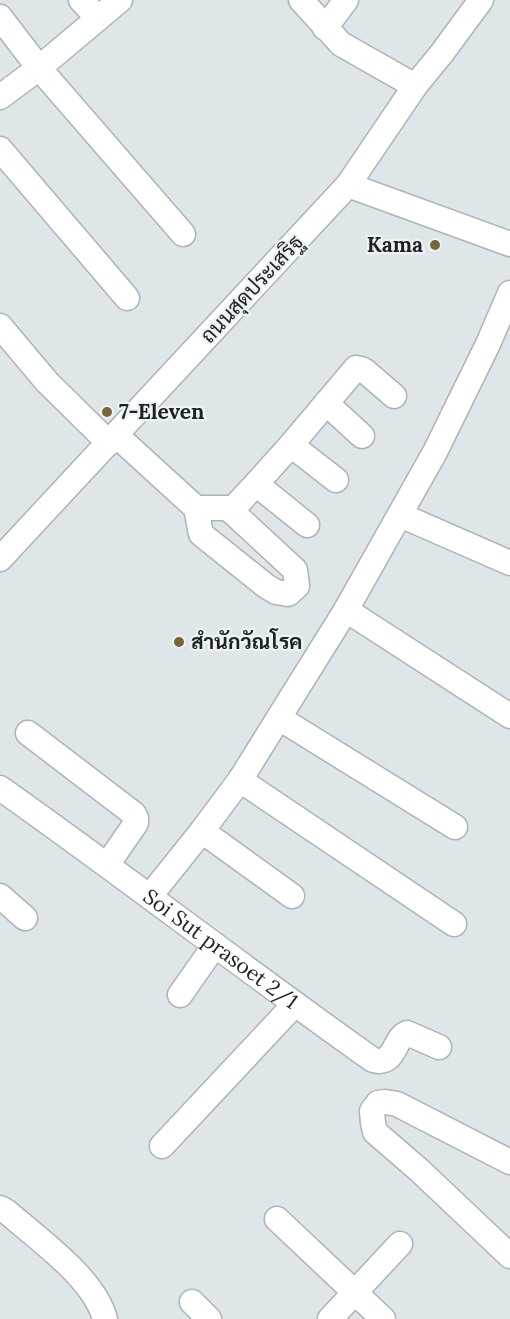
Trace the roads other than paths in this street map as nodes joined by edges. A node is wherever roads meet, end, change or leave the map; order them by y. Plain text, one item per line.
1 (81, 0) edge
2 (120, 0) edge
3 (301, 0) edge
4 (346, 0) edge
5 (481, 0) edge
6 (0, 17) edge
7 (98, 18) junction
8 (325, 28) junction
9 (39, 68) junction
10 (415, 86) junction
11 (0, 97) edge
12 (0, 148) edge
13 (348, 185) junction
14 (183, 234) dead end
15 (510, 243) edge
16 (510, 293) edge
17 (127, 298) dead end
18 (5, 343) edge
19 (394, 396) dead end
20 (326, 403) junction
21 (362, 436) dead end
22 (112, 439) junction
23 (291, 445) junction
24 (336, 480) dead end
25 (256, 484) junction
26 (196, 508) junction
27 (231, 511) junction
28 (400, 515) junction
29 (307, 525) dead end
30 (0, 560) edge
31 (510, 563) edge
32 (346, 610) junction
33 (510, 716) edge
34 (279, 718) junction
35 (27, 733) dead end
36 (240, 780) junction
37 (0, 788) edge
38 (455, 827) dead end
39 (202, 831) junction
40 (107, 865) junction
41 (0, 896) edge
42 (150, 896) junction
43 (292, 896) dead end
44 (25, 918) dead end
45 (454, 924) dead end
46 (215, 945) junction
47 (180, 995) dead end
48 (294, 1004) junction
49 (439, 1047) dead end
50 (162, 1146) dead end
51 (510, 1162) edge
52 (0, 1208) edge
53 (277, 1219) dead end
54 (400, 1244) dead end
55 (510, 1256) edge
56 (354, 1292) junction
57 (192, 1302) dead end
58 (105, 1319) edge
59 (209, 1319) edge
60 (330, 1319) edge
61 (383, 1319) edge

1 - 7 street
2 - 7 street
3 - 8 street
4 - 8 street
5 - 10 street, ถนนสุดประเสริฐ
6 - 9 street
7 - 9 street
8 - 10 street
9 - 11 street
9 - 14 street
10 - 13 street, ถนนสุดประเสริฐ
12 - 17 street
13 - 15 street
13 - 22 street, ถนนสุดประเสริฐ
16 - 28 street
18 - 22 street
19 - 20 street
20 - 21 street
20 - 23 street
22 - 26 street
22 - 30 street, ถนนสุดประเสริฐ
23 - 24 street
23 - 25 street
25 - 27 street
25 - 29 street
26 - 27 street
26 - 27 street
28 - 31 street
28 - 32 street
32 - 33 street
32 - 34 street
34 - 36 street
34 - 38 street
35 - 40 street
36 - 39 street
36 - 45 street
37 - 40 street, Soi Sut prasoet 2/1
39 - 42 street
39 - 43 street
40 - 42 street, Soi Sut prasoet 2/1
41 - 44 street
42 - 46 street, Soi Sut prasoet 2/1
46 - 47 street
46 - 48 street, Soi Sut prasoet 2/1
48 - 49 street, Soi Sut prasoet 2/1
48 - 50 street
51 - 55 street
52 - 58 street
53 - 56 street
54 - 56 street
56 - 60 street
56 - 61 street
57 - 59 street

